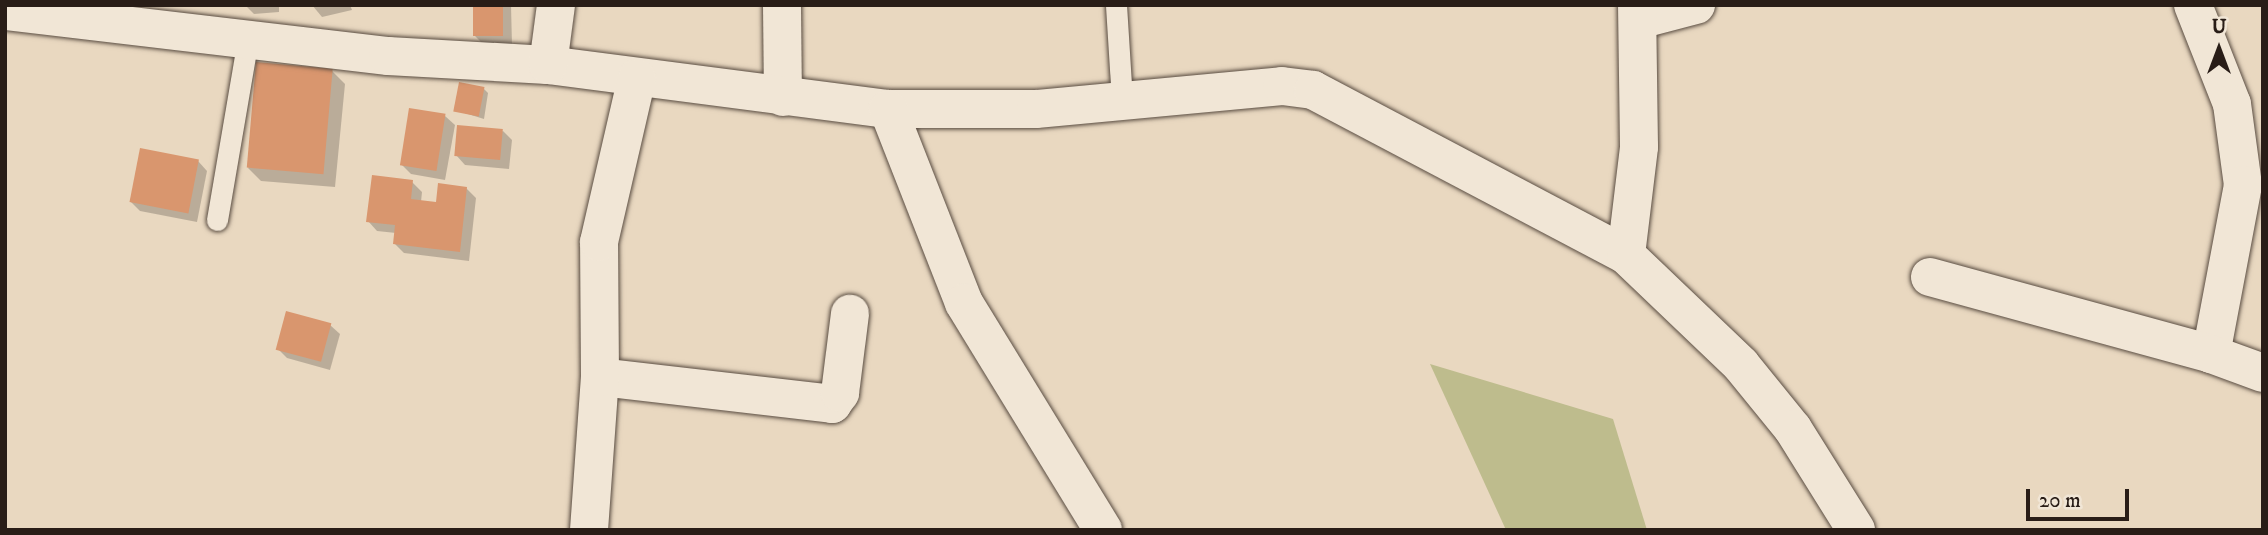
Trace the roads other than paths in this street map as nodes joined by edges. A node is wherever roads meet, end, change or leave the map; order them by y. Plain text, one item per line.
1 (556, 5) edge
2 (782, 5) edge
3 (1116, 5) edge
4 (1696, 5) edge
5 (2193, 5) edge
6 (5, 11) edge
7 (1637, 13) edge
8 (248, 38) junction
9 (548, 65) junction
10 (637, 78) junction
11 (783, 97) junction
12 (1122, 100) junction
13 (888, 109) junction
14 (218, 220) dead end
15 (1626, 255) junction
16 (1930, 278) dead end
17 (850, 314) dead end
18 (2211, 354) junction
19 (2263, 373) edge
20 (600, 377) junction
21 (589, 530) edge
22 (1102, 530) edge
23 (1856, 530) edge

1 - 9 street
2 - 11 street
3 - 12 lane
4 - 7 street
5 - 18 street
6 - 8 street
7 - 15 street
8 - 9 street
8 - 14 lane
9 - 10 street
10 - 11 street
10 - 20 street
11 - 13 street
12 - 13 street
12 - 15 street
13 - 22 street
15 - 23 street
16 - 18 street
17 - 20 street
18 - 19 street
20 - 21 street

